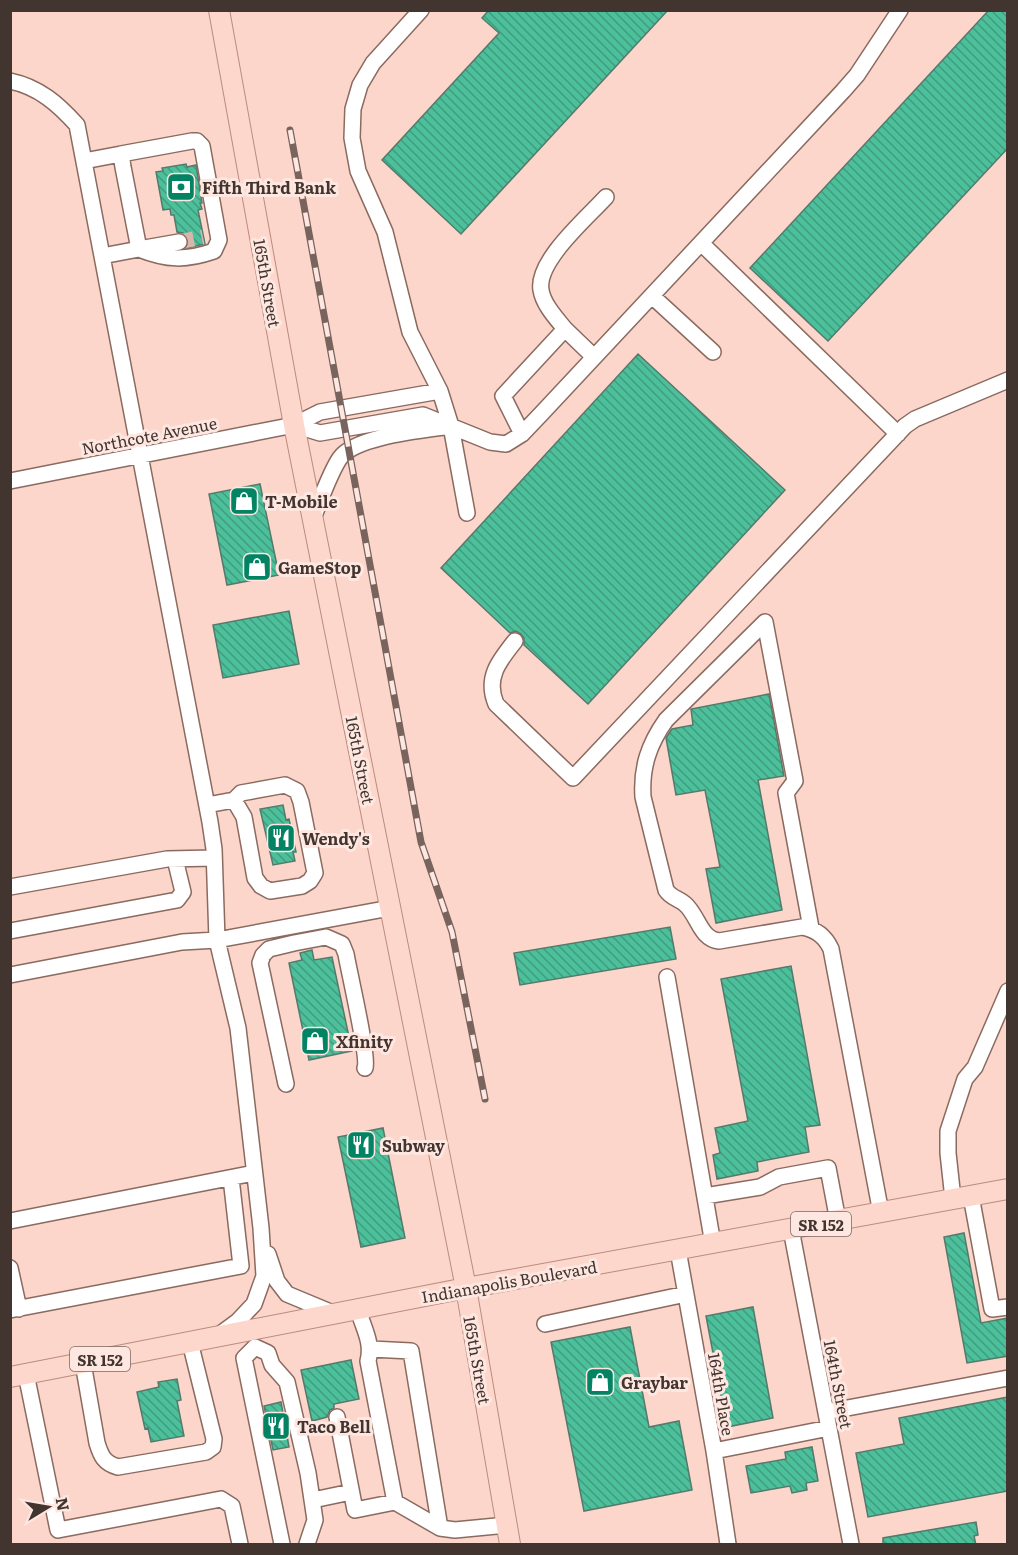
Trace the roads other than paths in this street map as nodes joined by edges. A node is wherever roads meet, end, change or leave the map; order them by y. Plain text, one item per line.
1 (219, 10) edge
2 (422, 10) edge
3 (900, 10) edge
4 (10, 81) edge
5 (121, 154) junction
6 (84, 161) junction
7 (606, 197) dead end
8 (179, 242) tunnel mouth
9 (701, 243) junction
10 (139, 249) junction
11 (102, 256) junction
12 (652, 296) junction
13 (565, 329) junction
14 (713, 352) dead end
15 (594, 357) junction
16 (1008, 380) edge
17 (440, 391) junction
18 (294, 425) junction
19 (451, 426) junction
20 (522, 434) junction
21 (898, 434) junction
22 (140, 455) junction
23 (10, 481) edge
24 (467, 513) dead end
25 (313, 518) junction
26 (515, 641) dead end
27 (234, 800) junction
28 (207, 805) junction
29 (214, 858) junction
30 (176, 859) junction
31 (10, 887) edge
32 (390, 908) junction
33 (812, 928) junction
34 (10, 931) edge
35 (217, 940) junction
36 (10, 975) edge
37 (667, 977) dead end
38 (1008, 991) edge
39 (365, 1068) dead end
40 (286, 1084) dead end
41 (254, 1173) junction
42 (231, 1178) junction
43 (1008, 1189) edge
44 (705, 1196) junction
45 (962, 1198) junction
46 (881, 1213) junction
47 (10, 1221) edge
48 (838, 1221) junction
49 (261, 1228) junction
50 (791, 1229) junction
51 (713, 1244) junction
52 (678, 1250) junction
53 (10, 1268) edge
54 (466, 1288) junction
55 (686, 1294) junction
56 (1008, 1306) edge
57 (358, 1309) junction
58 (15, 1310) edge
59 (335, 1314) junction
60 (545, 1324) dead end
61 (216, 1337) junction
62 (253, 1339) junction
63 (190, 1342) junction
64 (370, 1355) junction
65 (83, 1363) junction
66 (18, 1375) edge
67 (1008, 1378) edge
68 (826, 1412) junction
69 (337, 1417) dead end
70 (829, 1428) junction
71 (714, 1451) junction
72 (351, 1492) junction
73 (313, 1500) junction
74 (395, 1502) junction
75 (507, 1525) junction
76 (440, 1528) junction
77 (240, 1545) edge
78 (282, 1545) edge
79 (307, 1545) edge
80 (510, 1545) edge
81 (728, 1545) edge
82 (851, 1545) edge

1 - 18 main road, 165th Street
2 - 17 street
3 - 9 street
4 - 6 street
5 - 6 street
5 - 10 street
5 - 10 street
6 - 11 street
7 - 13 street
8 - 10 street
9 - 12 street
9 - 21 street
10 - 11 street
11 - 22 street
12 - 14 street
12 - 15 street
13 - 15 street
13 - 20 street
15 - 20 street
16 - 21 street
17 - 18 street
17 - 19 street
18 - 19 street
18 - 22 street, Northcote Avenue
18 - 25 main road, 165th Street
19 - 20 street
19 - 24 street
19 - 25 street
21 - 26 street
22 - 23 street, Northcote Avenue
22 - 28 street
25 - 32 main road, 165th Street
27 - 27 street
27 - 28 street
28 - 29 street
29 - 30 street
29 - 35 street
30 - 31 street
30 - 34 street
32 - 35 street
32 - 54 main road, 165th Street
33 - 33 street
33 - 46 street
35 - 36 street
35 - 41 street
37 - 44 street
38 - 45 street
39 - 40 street
41 - 42 street
41 - 49 street
42 - 47 street
42 - 58 street
43 - 45 main road, Indianapolis Boulevard / SR 152
44 - 48 street
44 - 51 street
45 - 46 main road, Indianapolis Boulevard / SR 152
45 - 56 street
46 - 48 main road, Indianapolis Boulevard / SR 152
48 - 50 main road, Indianapolis Boulevard / SR 152
49 - 59 street
49 - 61 street
50 - 51 main road, Indianapolis Boulevard / SR 152
50 - 68 street, 164th Street
51 - 52 main road, Indianapolis Boulevard / SR 152
52 - 54 main road, Indianapolis Boulevard / SR 152
52 - 55 street, 164th Place
53 - 58 street
54 - 57 main road, Indianapolis Boulevard / SR 152
54 - 75 main road, 165th Street
55 - 60 street
55 - 71 street, 164th Place
57 - 59 main road, Indianapolis Boulevard / SR 152
57 - 64 street
59 - 62 main road, Indianapolis Boulevard / SR 152
61 - 62 main road, Indianapolis Boulevard / SR 152
61 - 63 main road, Indianapolis Boulevard / SR 152
62 - 73 street
62 - 78 street
63 - 65 main road, Indianapolis Boulevard / SR 152
63 - 65 street
64 - 74 street
64 - 76 street
65 - 66 main road, Indianapolis Boulevard / SR 152
66 - 77 street
67 - 68 street
68 - 70 street, 164th Street
69 - 72 street
70 - 71 street
70 - 82 street, 164th Street
71 - 81 street, 164th Place
72 - 73 street
72 - 74 street
73 - 79 street
74 - 76 street
75 - 76 street
75 - 80 main road, 165th Street

